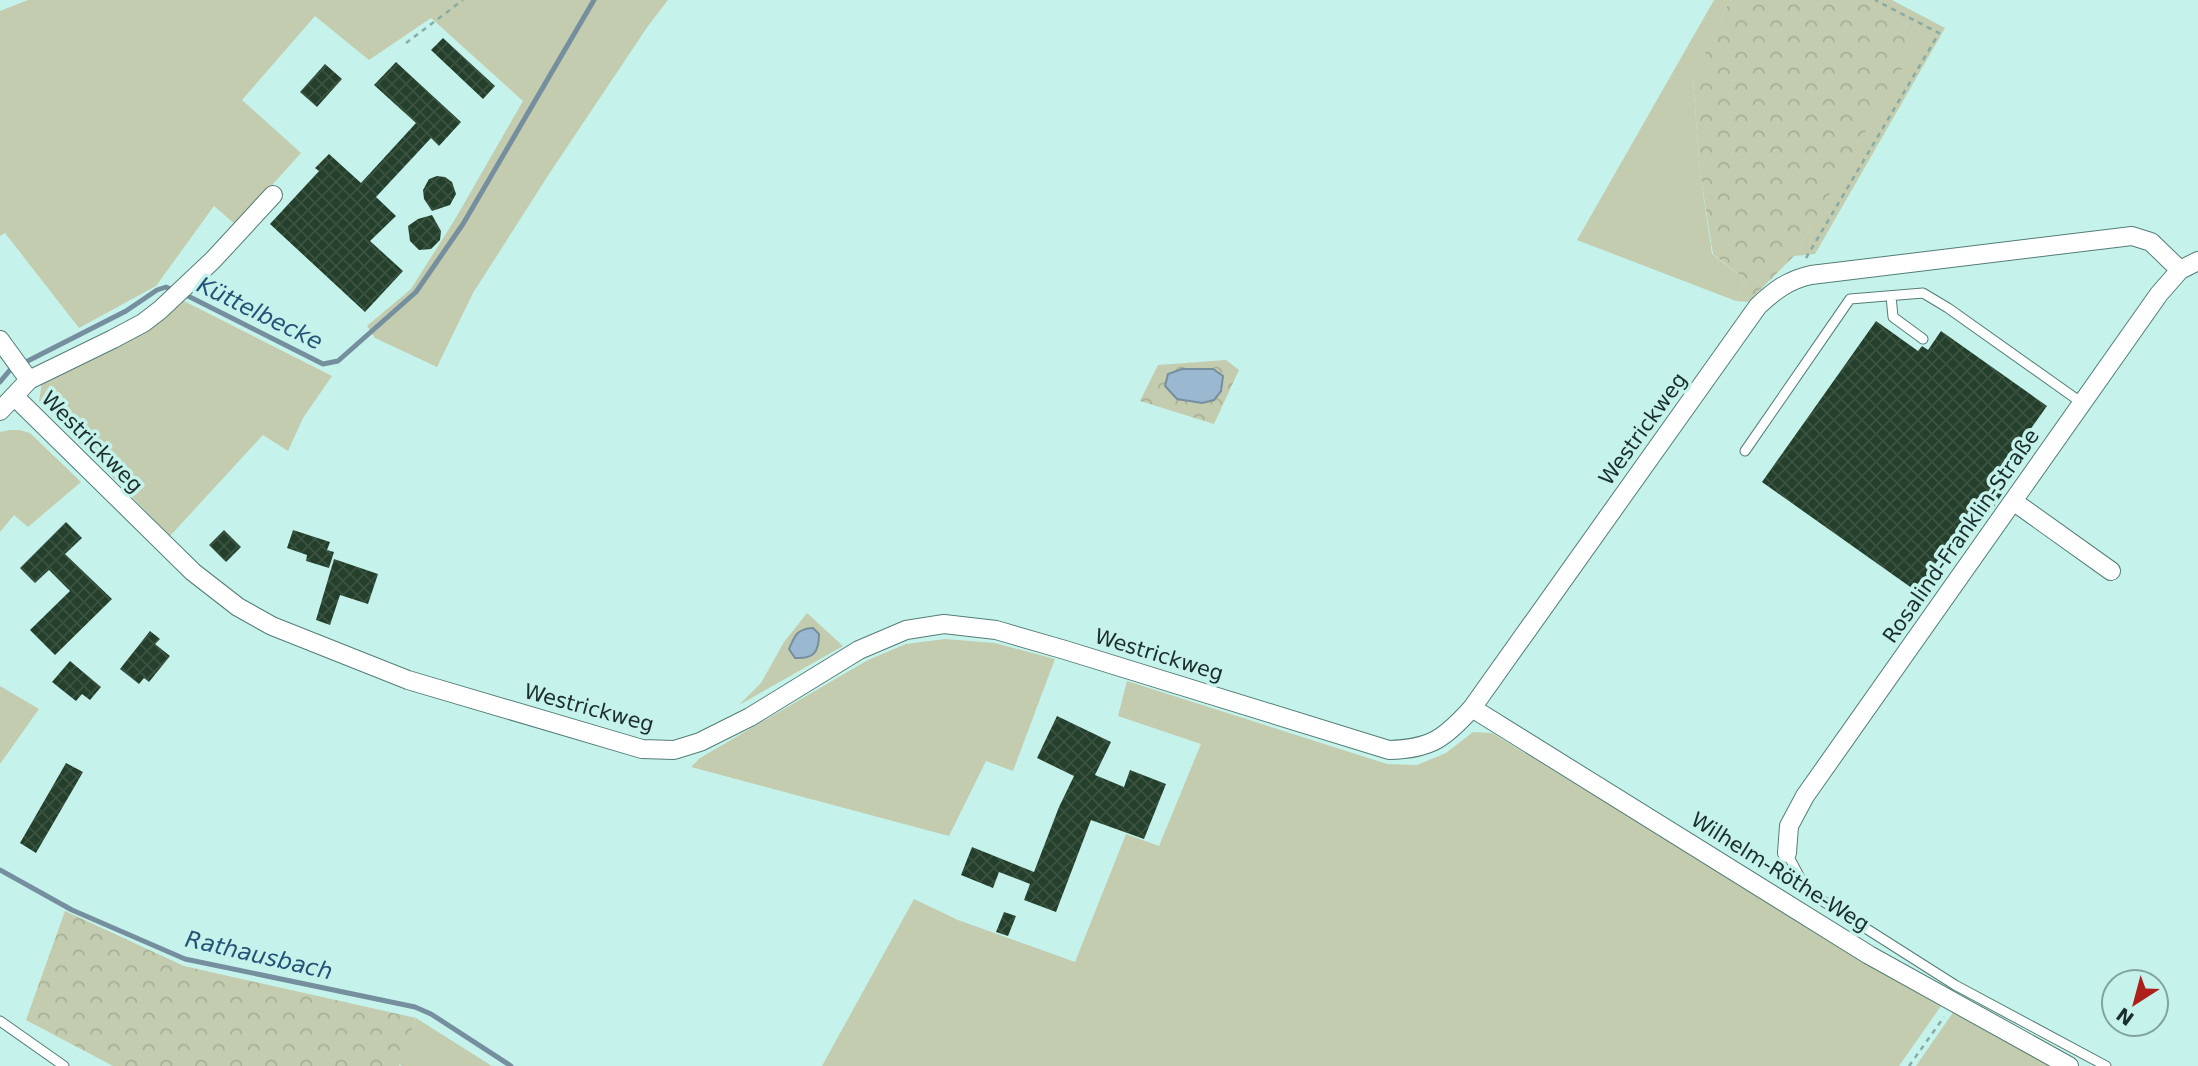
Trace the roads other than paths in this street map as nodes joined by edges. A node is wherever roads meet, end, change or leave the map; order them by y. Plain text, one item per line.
1 (273, 195) dead end
2 (2198, 261) edge
3 (2180, 270) junction
4 (1891, 296) junction
5 (1923, 339) dead end
6 (0, 340) edge
7 (29, 380) junction
8 (14, 396) junction
9 (2082, 403) junction
10 (0, 411) edge
11 (1745, 451) dead end
12 (2013, 501) junction
13 (2111, 571) dead end
14 (1472, 708) junction
15 (1787, 853) joint
16 (0, 1021) edge
17 (64, 1066) edge
18 (2069, 1066) edge
19 (2106, 1066) edge

1 - 7 street, Westrickweg
2 - 3 street, Rosalind-Franklin-Straße
3 - 9 street, Rosalind-Franklin-Straße
3 - 14 street, Westrickweg
4 - 5 lane
4 - 9 lane
4 - 11 lane
6 - 7 street, Westrickweg
7 - 8 street, Westrickweg
8 - 10 street, Westrickweg
8 - 14 street, Westrickweg
9 - 12 street, Rosalind-Franklin-Straße
12 - 13 street
12 - 15 street, Rosalind-Franklin-Straße
14 - 18 street, Wilhelm-Röthe-Weg
15 - 19 lane
16 - 17 lane

